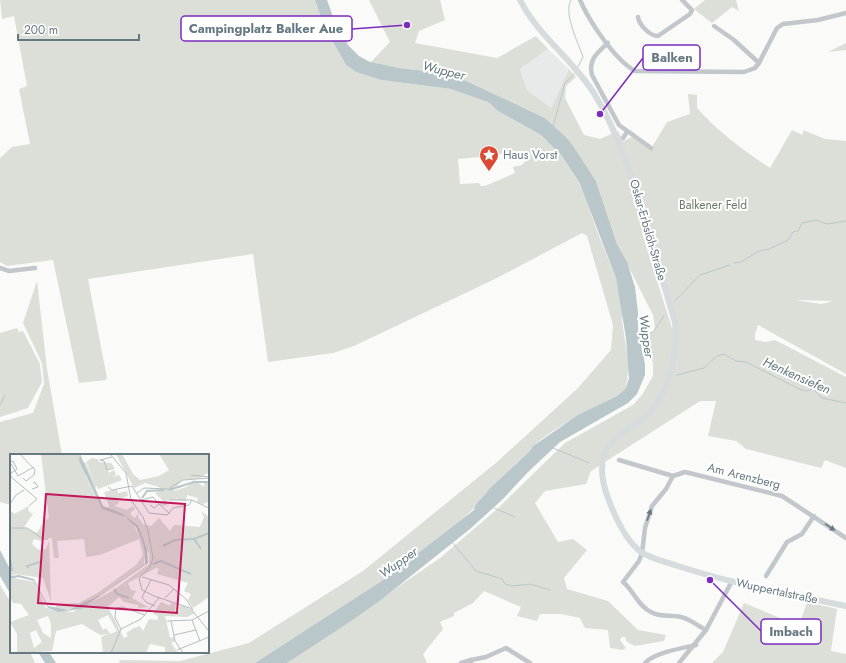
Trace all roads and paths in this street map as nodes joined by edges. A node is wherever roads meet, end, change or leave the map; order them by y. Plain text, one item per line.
1 (520, 0) edge
2 (580, 0) edge
3 (682, 0) edge
4 (846, 13) edge
5 (638, 17) dead end
6 (714, 26) dead end
7 (608, 43) junction
8 (759, 63) junction
9 (627, 132) junction
10 (623, 138) dead end
11 (651, 148) dead end
12 (0, 268) edge
13 (35, 268) dead end
14 (619, 460) dead end
15 (602, 466) joint
16 (673, 476) junction
17 (814, 516) junction
18 (846, 538) edge
19 (642, 553) junction
20 (766, 576) dead end
21 (732, 582) junction
22 (846, 606) edge
23 (706, 630) junction
24 (696, 645) junction
25 (471, 662) edge
26 (460, 663) edge
27 (530, 663) edge
28 (645, 663) edge
29 (679, 663) edge

1 - 15 main road, Oskar-Erbslöh-Straße
2 - 7 street
3 - 5 street
4 - 8 street
6 - 8 street
7 - 8 street
7 - 9 street
9 - 10 street
9 - 11 street
12 - 13 street
14 - 16 street, Am Arenzberg
15 - 19 main road, Wuppertalstraße
16 - 17 street, Am Arenzberg
19 -> 16 street
17 -> 18 street, Am Arenzberg
17 - 20 street
19 - 21 main road, Wuppertalstraße
19 - 23 street
21 - 22 main road, Wuppertalstraße
21 - 23 street
23 - 24 street
24 - 28 street
24 - 29 street
25 - 26 street
25 - 27 street

